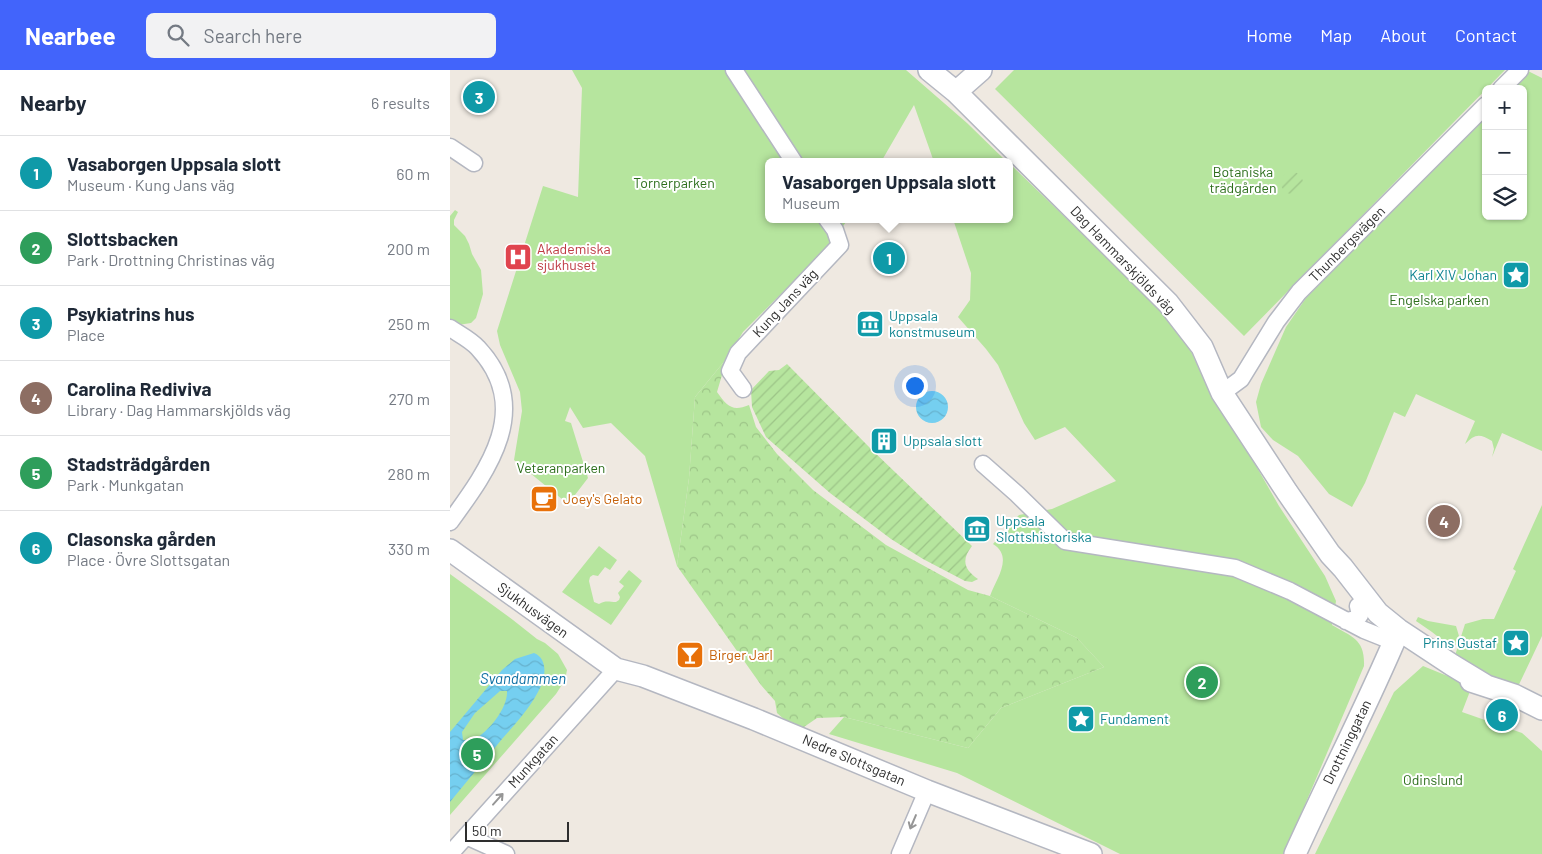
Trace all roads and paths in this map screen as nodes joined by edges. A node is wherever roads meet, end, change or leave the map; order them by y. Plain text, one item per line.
1 (734, 70) edge
2 (929, 70) edge
3 (981, 70) edge
4 (1520, 70) edge
5 (1506, 85) edge
6 (956, 92) junction
7 (1482, 108) edge
8 (450, 147) edge
9 (791, 158) edge
10 (474, 164) dead end
11 (830, 223) edge
12 (450, 328) edge
13 (742, 389) dead end
14 (1222, 393) junction
15 (983, 464) dead end
16 (450, 522) edge
17 (450, 550) edge
18 (1330, 554) junction
19 (1352, 613) junction
20 (1397, 636) junction
21 (616, 669) junction
22 (1542, 708) edge
23 (927, 791) junction
24 (466, 836) junction
25 (450, 854) edge
26 (506, 854) edge
27 (900, 854) edge
28 (1091, 854) edge
29 (1295, 854) edge

1 - 9 street
2 - 6 street, Dag Hammarskjölds väg
3 - 6 street
4 - 5 street
6 - 14 street, Dag Hammarskjölds väg
7 - 14 street, Thunbergsvägen
8 - 10 street
11 - 13 street, Kung Jans väg
12 - 16 street
14 - 18 street, Dag Hammarskjölds väg
15 - 19 street
17 - 21 street, Sjukhusvägen
18 - 19 street, Dag Hammarskjölds väg
18 - 20 street, Dag Hammarskjölds väg
19 - 20 street, Dag Hammarskjölds väg
20 - 22 street
20 - 29 street, Drottninggatan
21 - 23 street, Nedre Slottsgatan
24 -> 21 street, Munkgatan
23 -> 27 street
23 - 28 street, Nedre Slottsgatan
24 - 25 street, Munkgatan
24 - 26 street

